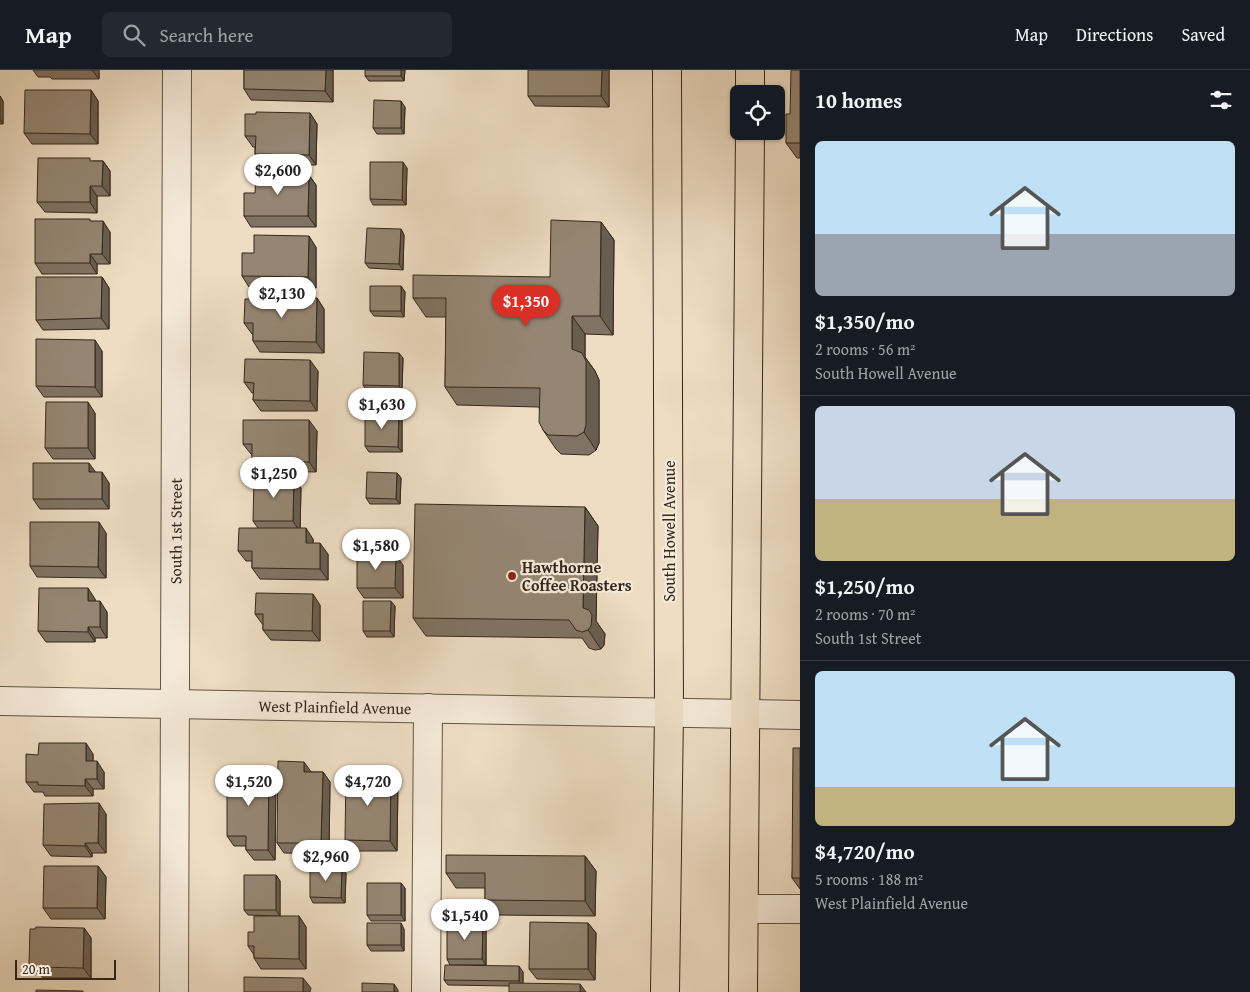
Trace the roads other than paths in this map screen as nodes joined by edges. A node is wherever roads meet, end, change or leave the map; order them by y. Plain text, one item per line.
1 (177, 70) edge
2 (667, 70) edge
3 (750, 70) edge
4 (750, 85) edge
5 (750, 140) edge
6 (0, 701) edge
7 (174, 703) junction
8 (428, 708) junction
9 (669, 713) junction
10 (746, 713) junction
11 (800, 715) edge
12 (744, 909) junction
13 (800, 909) edge
14 (174, 992) edge
15 (426, 992) edge
16 (665, 992) edge
17 (743, 992) edge

1 - 7 street, South 1st Street
2 - 9 main road, South Howell Avenue
3 - 4 main road
5 - 10 main road
6 - 7 street, West Plainfield Avenue
7 - 8 street, West Plainfield Avenue
7 - 14 street, South 1st Street
8 - 9 street, West Plainfield Avenue
8 - 15 street
9 - 10 street, West Plainfield Avenue
9 - 16 main road, South Howell Avenue
10 - 11 street, West Plainfield Avenue
10 - 12 main road
12 - 13 street
12 - 17 main road

